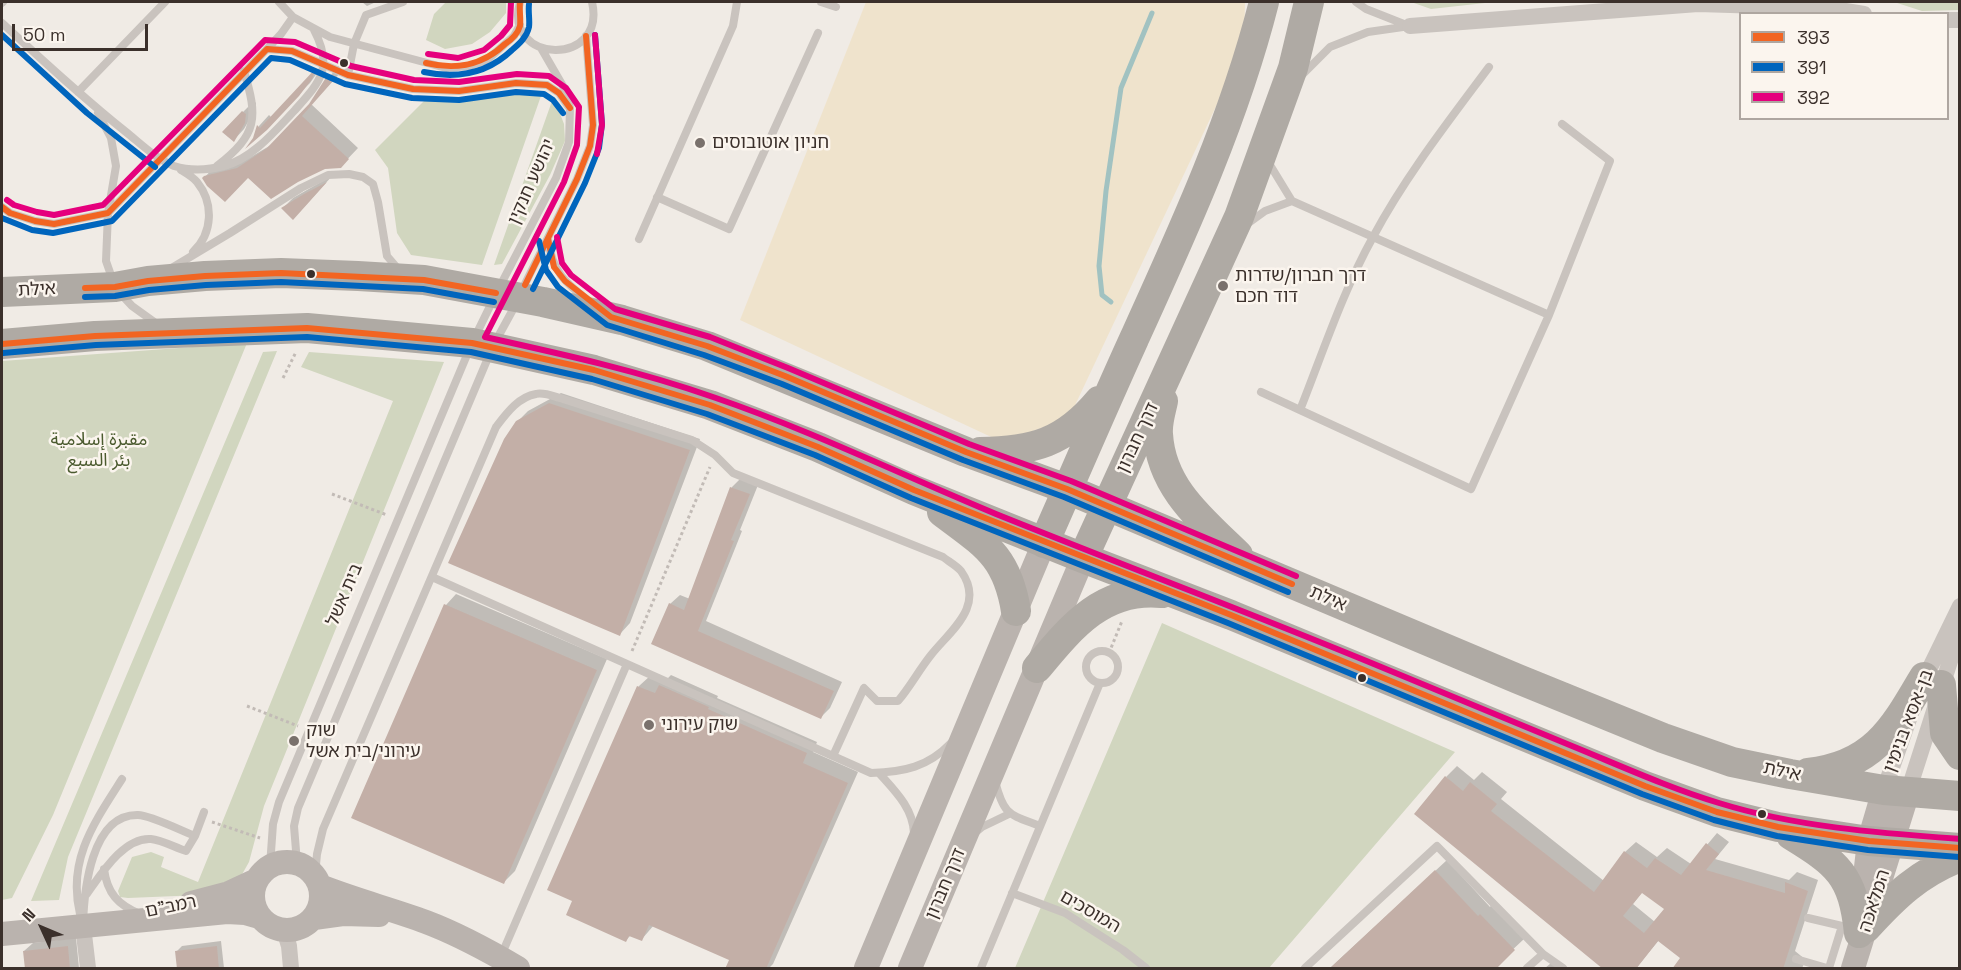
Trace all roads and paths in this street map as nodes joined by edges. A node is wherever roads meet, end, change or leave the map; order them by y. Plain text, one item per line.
1 (165, 2) edge
2 (279, 2) edge
3 (403, 2) edge
4 (520, 2) edge
5 (736, 2) edge
6 (821, 2) edge
7 (1264, 2) edge
8 (1309, 2) edge
9 (1356, 2) edge
10 (593, 3) edge
11 (836, 7) dead end
12 (1852, 12) edge
13 (293, 17) junction
14 (2, 22) edge
15 (520, 26) junction
16 (1410, 26) junction
17 (314, 30) junction
18 (818, 33) dead end
19 (586, 36) junction
20 (354, 44) junction
21 (541, 48) junction
22 (267, 49) junction
23 (325, 66) junction
24 (1489, 67) dead end
25 (244, 71) junction
26 (348, 75) junction
27 (78, 92) junction
28 (1285, 92) junction
29 (93, 106) junction
30 (570, 108) junction
31 (1562, 124) dead end
32 (1263, 153) junction
33 (161, 160) junction
34 (176, 166) junction
35 (214, 168) junction
36 (657, 197) junction
37 (1292, 201) junction
38 (2, 207) edge
39 (108, 213) junction
40 (1230, 236) junction
41 (1373, 237) junction
42 (548, 239) junction
43 (639, 239) dead end
44 (184, 260) junction
45 (418, 280) junction
46 (148, 281) junction
47 (115, 287) junction
48 (2, 292) edge
49 (507, 296) junction
50 (1549, 315) junction
51 (611, 317) junction
52 (170, 332) junction
53 (2, 344) edge
54 (483, 344) junction
55 (1166, 375) junction
56 (1114, 382) junction
57 (1261, 392) dead end
58 (1300, 410) junction
59 (966, 452) junction
60 (715, 455) junction
61 (1067, 489) junction
62 (914, 490) junction
63 (333, 494) dead end
64 (1107, 506) junction
65 (398, 519) junction
66 (1044, 543) junction
67 (1083, 558) junction
68 (1252, 567) junction
69 (432, 577) junction
70 (1194, 601) junction
71 (1959, 606) edge
72 (1016, 611) junction
73 (1959, 630) edge
74 (627, 664) junction
75 (1037, 668) junction
76 (1933, 681) junction
77 (1100, 683) dead end
78 (247, 706) dead end
79 (967, 727) junction
80 (309, 731) junction
81 (1959, 755) edge
82 (833, 756) junction
83 (993, 772) junction
84 (879, 773) junction
85 (1791, 774) junction
86 (122, 779) dead end
87 (1896, 791) junction
88 (1959, 796) edge
89 (1009, 814) junction
90 (203, 815) joint
91 (1040, 826) junction
92 (1778, 827) junction
93 (195, 836) junction
94 (255, 838) dead end
95 (1881, 842) junction
96 (962, 844) junction
97 (1959, 848) edge
98 (915, 851) junction
99 (1959, 857) edge
100 (104, 869) junction
101 (263, 873) junction
102 (311, 875) junction
103 (1012, 893) junction
104 (84, 898) junction
105 (140, 914) junction
106 (259, 917) junction
107 (314, 918) junction
108 (1808, 918) dead end
109 (429, 924) junction
110 (83, 926) junction
111 (284, 930) junction
112 (2, 934) edge
113 (1859, 947) edge
114 (1543, 954) junction
115 (1796, 959) dead end
116 (509, 963) edge
117 (88, 969) edge
118 (291, 969) edge
119 (866, 969) edge
120 (910, 969) edge
121 (981, 969) edge
122 (1146, 969) edge
123 (1305, 969) edge
124 (1527, 969) edge
125 (1563, 969) edge
126 (1828, 969) edge

1 - 27 lane
2 - 13 lane
3 - 20 lane
4 - 15 lane
5 - 36 lane
6 - 11 lane
7 - 56 highway
8 - 28 highway, דרך חברון
9 - 16 lane
10 - 19 lane
12 - 16 street
13 - 17 lane
13 - 22 lane
14 - 27 lane
15 - 20 lane
15 - 21 lane, יהושע חנקין
16 - 28 lane
17 - 20 lane
17 - 23 lane
18 - 36 lane
19 - 21 lane
19 - 42 lane
20 - 26 lane
21 - 30 lane, יהושע חנקין
22 - 23 lane
22 - 25 lane
23 - 26 lane
23 - 35 lane
24 - 41 lane
25 - 33 lane
25 - 35 lane
26 - 30 lane
27 - 29 lane
28 - 32 highway, דרך חברון
29 - 33 lane
29 - 39 lane
30 - 49 lane, יהושע חנקין
31 - 50 lane
32 - 37 lane
32 - 40 highway, דרך חברון
33 - 34 lane
33 - 39 lane
34 - 35 lane
34 - 44 lane
36 - 43 lane
37 - 40 lane
37 - 41 lane
38 - 39 lane
39 - 47 lane
40 - 55 highway, דרך חברון
41 - 50 lane
41 - 58 lane
42 - 49 lane
42 - 51 lane
44 - 45 lane
44 - 46 lane
45 - 46 highway, אילת
45 - 49 highway, אילת
46 - 47 highway, אילת
47 - 48 highway, אילת
47 - 52 lane
49 - 51 highway, אילת
49 - 54 lane
49 - 54 lane
50 - 58 lane
51 - 59 highway, אילת
52 - 53 highway
52 - 54 highway
54 - 62 highway
54 - 65 lane, בית אשל
54 - 102 lane
55 - 64 highway, דרך חברון
55 - 68 highway
56 - 59 highway
56 - 61 highway
57 - 58 lane
59 - 61 highway, אילת
60 - 69 lane
60 - 74 path
60 - 82 lane
61 - 64 highway, אילת
61 - 66 highway
62 - 66 highway
62 - 72 highway
63 - 65 path
64 - 67 highway, דרך חברון
64 - 68 highway, אילת
65 - 80 lane, בית אשל
66 - 67 highway
66 - 72 street
67 - 70 highway
67 - 75 street, דרך חברון
68 - 85 highway, אילת
69 - 74 lane
69 - 102 lane
70 - 75 highway
70 - 92 highway
71 - 76 street, בן-אסא בנימין
72 - 79 street
73 - 76 street, בן-אסא בנימין
74 - 82 lane
74 - 116 lane
75 - 83 street, דרך חברון
76 - 81 highway
76 - 85 highway
76 - 87 street, בן-אסא בנימין
76 - 87 street, בן-אסא בנימין
77 - 91 lane
78 - 80 path
79 - 84 lane
79 - 98 street
80 - 101 lane, בית אשל
82 - 84 lane
83 - 89 lane
83 - 96 street, דרך חברון
84 - 98 lane
85 - 87 highway, אילת
86 - 110 lane
87 - 88 highway, אילת
87 - 95 street, בן-אסא בנימין
89 - 91 lane
89 - 96 lane
90 - 93 lane
90 - 94 path
91 - 103 lane
92 - 95 highway
92 - 113 highway
93 - 100 lane
93 - 104 lane
95 - 97 highway
95 - 113 street, המלאכה
96 - 120 street, דרך חברון
98 - 119 street
99 - 113 highway
100 - 104 lane
100 - 105 lane
101 - 102 street
101 - 105 street, רמב"ם
101 - 106 street
102 - 107 street
102 - 109 street
103 - 121 lane
103 - 122 lane, המוסכים
104 - 110 lane
105 - 110 street, רמב"ם
106 - 110 street, רמב"ם
106 - 111 street
107 - 109 street
107 - 111 street
108 - 126 lane
109 - 116 street
110 - 112 street, רמב"ם
110 - 117 street
111 - 118 street
114 - 123 lane
114 - 124 lane
114 - 125 lane
115 - 126 lane

